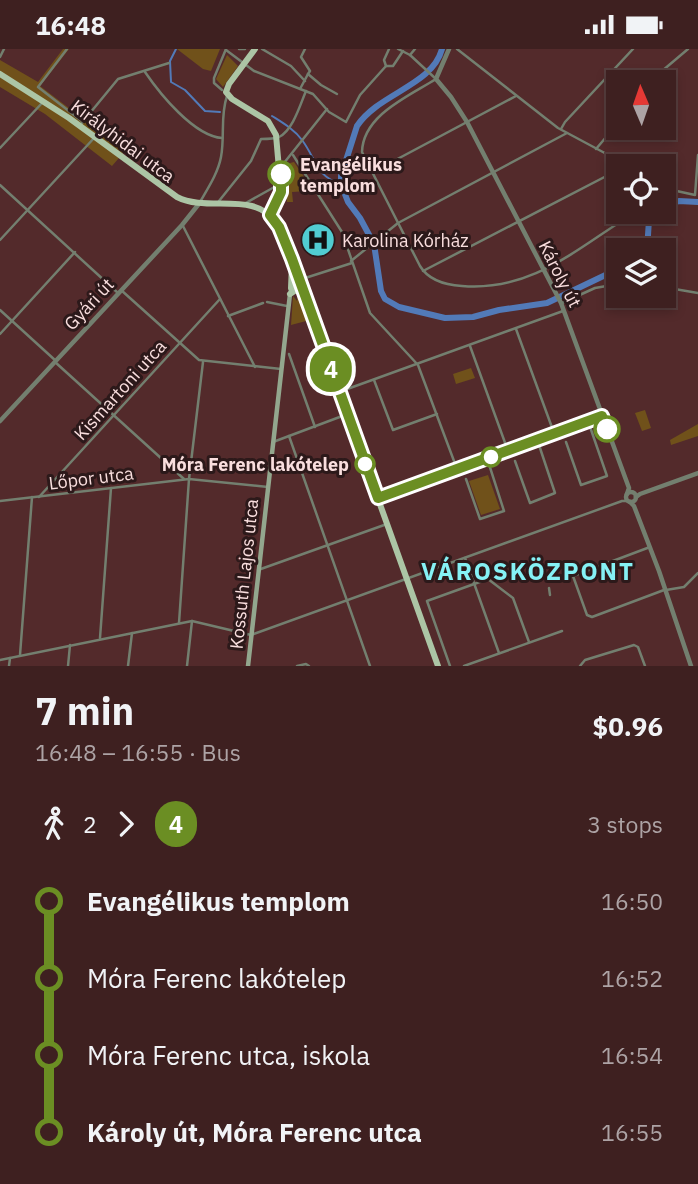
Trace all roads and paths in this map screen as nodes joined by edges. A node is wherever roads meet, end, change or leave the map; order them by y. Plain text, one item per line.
1 (4, 49) edge
2 (67, 49) edge
3 (226, 49) edge
4 (239, 49) edge
5 (245, 49) edge
6 (256, 49) edge
7 (262, 49) edge
8 (305, 49) edge
9 (389, 49) edge
10 (398, 49) edge
11 (415, 49) edge
12 (449, 49) edge
13 (457, 49) edge
14 (467, 49) edge
15 (633, 49) edge
16 (688, 49) edge
17 (404, 51) junction
18 (463, 54) junction
19 (410, 55) junction
20 (0, 57) edge
21 (169, 63) dead end
22 (243, 65) junction
23 (386, 66) junction
24 (663, 70) edge
25 (145, 72) junction
26 (0, 74) edge
27 (308, 74) junction
28 (436, 79) junction
29 (305, 81) junction
30 (300, 89) junction
31 (222, 90) dead end
32 (306, 91) junction
33 (337, 94) dead end
34 (227, 96) junction
35 (516, 96) junction
36 (44, 101) junction
37 (327, 109) junction
38 (467, 122) junction
39 (82, 123) junction
40 (561, 129) junction
41 (567, 133) junction
42 (95, 137) junction
43 (606, 137) edge
44 (222, 138) junction
45 (277, 138) junction
46 (0, 148) edge
47 (596, 149) junction
48 (606, 154) edge
49 (293, 155) junction
50 (698, 155) edge
51 (280, 168) junction
52 (493, 171) junction
53 (372, 172) junction
54 (606, 176) edge
55 (281, 184) junction
56 (0, 185) edge
57 (676, 192) edge
58 (198, 205) junction
59 (216, 205) junction
60 (243, 205) junction
61 (28, 210) junction
62 (270, 215) junction
63 (518, 222) junction
64 (398, 223) junction
65 (617, 224) edge
66 (182, 225) junction
67 (0, 240) edge
68 (75, 252) junction
69 (292, 259) junction
70 (352, 262) junction
71 (423, 271) junction
72 (544, 271) junction
73 (299, 280) junction
74 (606, 286) edge
75 (676, 289) edge
76 (120, 291) junction
77 (290, 291) junction
78 (303, 291) junction
79 (698, 292) edge
80 (220, 299) junction
81 (560, 299) junction
82 (288, 306) junction
83 (0, 310) edge
84 (564, 310) junction
85 (228, 316) junction
86 (12, 321) junction
87 (516, 329) junction
88 (0, 334) edge
89 (179, 343) junction
90 (470, 346) junction
91 (289, 354) dead end
92 (56, 361) junction
93 (202, 362) junction
94 (418, 365) junction
95 (255, 366) junction
96 (281, 369) junction
97 (373, 380) junction
98 (340, 392) junction
99 (115, 414) junction
100 (347, 414) junction
101 (437, 414) junction
102 (602, 416) junction
103 (0, 421) edge
104 (588, 421) junction
105 (315, 426) junction
106 (554, 433) junction
107 (289, 436) junction
108 (537, 439) junction
109 (273, 442) junction
110 (566, 442) dead end
111 (508, 451) junction
112 (487, 458) junction
113 (515, 461) dead end
114 (457, 469) junction
115 (698, 473) edge
116 (187, 479) junction
117 (466, 479) dead end
118 (268, 487) junction
119 (111, 488) junction
120 (39, 497) junction
121 (631, 497) junction
122 (32, 498) junction
123 (378, 498) junction
124 (0, 501) edge
125 (387, 524) junction
126 (327, 545) junction
127 (650, 547) junction
128 (465, 558) junction
129 (258, 569) junction
130 (698, 573) edge
131 (407, 579) junction
132 (474, 583) junction
133 (549, 587) dead end
134 (665, 590) junction
135 (550, 595) dead end
136 (347, 601) junction
137 (192, 621) junction
138 (179, 623) junction
139 (562, 631) dead end
140 (132, 633) junction
141 (251, 635) junction
142 (99, 639) junction
143 (529, 642) junction
144 (70, 645) junction
145 (499, 653) junction
146 (20, 656) junction
147 (10, 659) junction
148 (0, 660) edge
149 (690, 663) edge
150 (9, 666) edge
151 (68, 666) edge
152 (128, 666) edge
153 (187, 666) edge
154 (248, 666) edge
155 (297, 666) edge
156 (309, 666) edge
157 (370, 666) edge
158 (438, 666) edge
159 (450, 666) edge
160 (464, 666) edge
161 (580, 666) edge
162 (645, 666) edge

1 - 20 street
2 - 39 street, Királyhidai utca
3 - 22 street
3 - 31 street
4 - 5 street
6 - 22 main road
7 - 29 street
8 - 27 street
9 - 23 street
10 - 17 street
11 - 19 street
12 - 28 street
13 - 18 street
14 - 18 street
15 - 40 street
16 - 24 street
17 - 19 street
17 - 23 street
18 - 35 street
19 - 28 street
21 - 25 street
22 - 30 street
22 - 34 main road
23 - 37 street
25 - 39 street
25 - 44 street
26 - 36 main road, Királyhidai utca
27 - 29 street
27 - 33 street
28 - 38 street, Károly út
28 - 53 street
29 - 30 street
30 - 32 street
32 - 37 street
32 - 45 street
34 - 44 street
34 - 45 main road
35 - 38 street
35 - 40 street
36 - 39 main road, Királyhidai utca
36 - 46 street
37 - 49 street
38 - 52 street, Károly út
38 - 53 street
39 - 42 main road, Királyhidai utca
40 - 41 street
41 - 47 street
41 - 52 street
42 - 58 main road, Királyhidai utca
42 - 61 street
43 - 47 street
44 - 58 street
45 - 51 main road
45 - 59 street
47 - 48 street
49 - 51 street
49 - 70 street
50 - 57 street
51 - 55 main road
52 - 63 street, Károly út
52 - 64 street
53 - 64 street
54 - 63 street
55 - 60 street
55 - 62 main road
56 - 61 street
58 - 59 main road, Királyhidai utca
58 - 66 street, Gyári út
59 - 60 main road, Királyhidai utca
60 - 62 main road, Királyhidai utca
61 - 67 street
61 - 68 street
62 - 69 main road
63 - 71 street
63 - 72 street, Károly út
64 - 70 street
64 - 71 street
65 - 72 street
66 - 76 street, Gyári út
66 - 80 street
68 - 76 street
68 - 86 street
69 - 73 main road
69 - 77 main road
70 - 73 street
70 - 94 street
71 - 72 street
72 - 81 street, Károly út
73 - 77 main road
73 - 78 main road
74 - 81 street
75 - 79 street
76 - 89 street
76 - 92 street, Gyári út
77 - 78 main road
77 - 82 main road, Kossuth Lajos utca
78 - 98 main road
80 - 85 street
80 - 89 street, Kismartoni utca
81 - 84 street, Károly út
82 - 85 street
82 - 96 main road, Kossuth Lajos utca
83 - 86 street
84 - 87 street
84 - 102 street, Károly út
85 - 95 street
86 - 88 street
86 - 92 street
87 - 90 street
87 - 106 street
89 - 93 street
89 - 99 street, Kismartoni utca
90 - 94 street
90 - 111 street
91 - 105 street
92 - 99 street
92 - 103 street, Gyári út
93 - 95 street
93 - 116 street
94 - 97 street
94 - 101 street
95 - 96 street
96 - 109 main road, Kossuth Lajos utca
97 - 98 street
97 - 101 street
98 - 100 main road
99 - 116 street
99 - 120 street, Kismartoni utca
100 - 105 street
100 - 123 main road
101 - 114 street
102 - 104 street
102 - 121 street, Károly út
104 - 106 street
104 - 110 street
105 - 107 street
106 - 108 street
107 - 109 street
107 - 126 street
108 - 111 street
108 - 113 street
109 - 118 main road, Kossuth Lajos utca
111 - 112 street
112 - 114 street
112 - 117 street
114 - 123 street
115 - 121 street
116 - 118 street, Lőpor utca
116 - 119 street, Lőpor utca
116 - 138 street
118 - 129 main road, Kossuth Lajos utca
119 - 120 street, Lőpor utca
119 - 142 street
120 - 122 street, Lőpor utca
121 - 127 street, Károly út
121 - 128 street
122 - 124 street, Lőpor utca
122 - 146 street
123 - 125 main road
125 - 126 street
125 - 131 main road
126 - 129 street
126 - 136 street
127 - 134 street, Károly út
127 - 134 street
128 - 131 street
128 - 132 street
129 - 141 main road, Kossuth Lajos utca
130 - 134 street
131 - 136 street
131 - 158 main road
132 - 143 street
132 - 145 street
132 - 159 street
133 - 135 street
134 - 149 street, Károly út
136 - 141 street
136 - 157 street
137 - 138 street
137 - 141 street
137 - 153 street
138 - 140 street
139 - 143 street
140 - 142 street
140 - 152 street
141 - 154 main road, Kossuth Lajos utca
142 - 144 street
143 - 145 street
144 - 146 street
144 - 151 street
145 - 160 street
146 - 147 street
147 - 148 street
147 - 150 street
155 - 156 street
161 - 162 street

